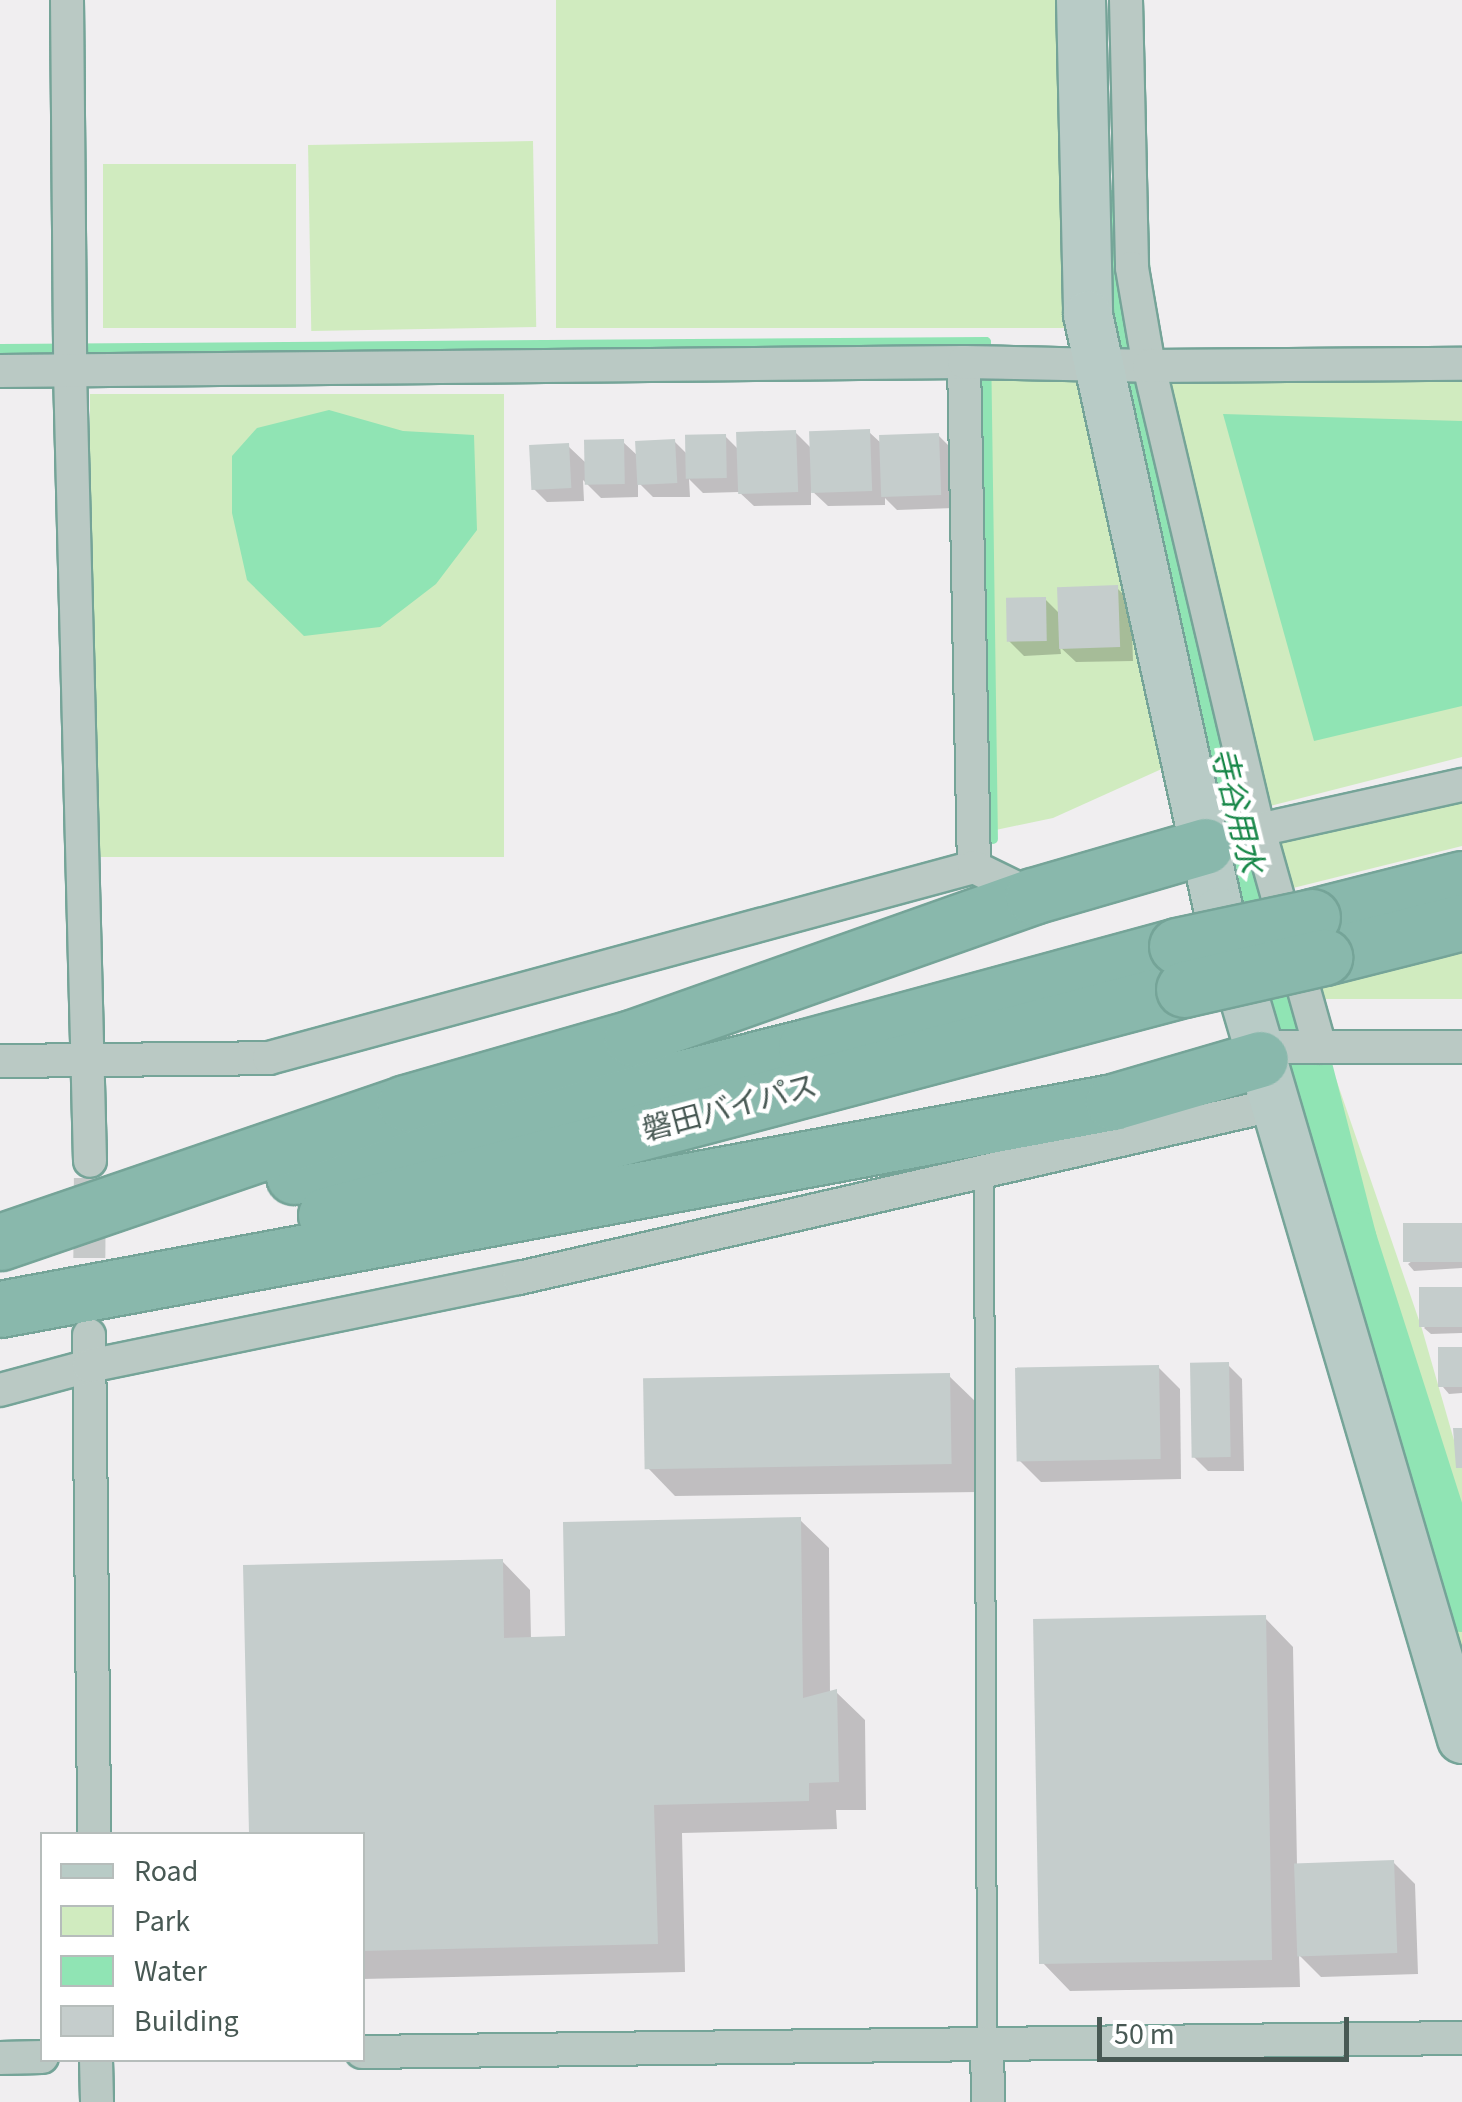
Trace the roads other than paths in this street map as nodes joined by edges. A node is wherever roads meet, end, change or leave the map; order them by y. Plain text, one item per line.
1 (67, 0) edge
2 (1081, 0) edge
3 (1126, 0) edge
4 (976, 363) junction
5 (1462, 364) edge
6 (1126, 366) junction
7 (0, 370) edge
8 (70, 371) junction
9 (1462, 786) edge
10 (1259, 830) junction
11 (1206, 846) junction
12 (974, 868) junction
13 (1462, 879) edge
14 (1033, 896) junction
15 (1462, 922) edge
16 (1318, 937) junction
17 (1181, 968) junction
18 (1462, 1047) edge
19 (85, 1058) junction
20 (1283, 1059) junction
21 (0, 1061) edge
22 (90, 1161) tunnel mouth
23 (984, 1170) junction
24 (0, 1246) edge
25 (0, 1300) edge
26 (0, 1309) edge
27 (89, 1351) junction
28 (0, 1390) edge
29 (1462, 1739) edge
30 (94, 1832) edge
31 (1462, 2038) edge
32 (988, 2044) junction
33 (365, 2052) edge
34 (40, 2057) edge
35 (0, 2058) edge
36 (96, 2062) edge
37 (97, 2102) edge
38 (988, 2102) edge

1 - 8 street
2 - 6 street
3 - 6 street
4 - 6 street
4 - 8 street
4 - 12 street
5 - 6 street
6 - 10 street
6 - 11 street
7 - 8 street
8 - 19 street
9 - 10 street
10 - 20 street
11 - 14 highway
11 - 20 street
12 - 14 street
12 - 19 street
13 - 16 highway, 磐田バイパス
14 - 24 highway
15 - 16 highway, 磐田バイパス
16 - 17 highway, 磐田バイパス, bridge
17 - 24 highway, 磐田バイパス
17 - 25 highway, 磐田バイパス
18 - 20 street
19 - 21 street
19 - 22 street
20 - 23 street
20 - 26 highway
20 - 29 street
23 - 27 street
23 - 32 lane
27 - 28 street
27 - 30 street
31 - 32 street
32 - 33 street
32 - 38 street
34 - 35 street
36 - 37 street

